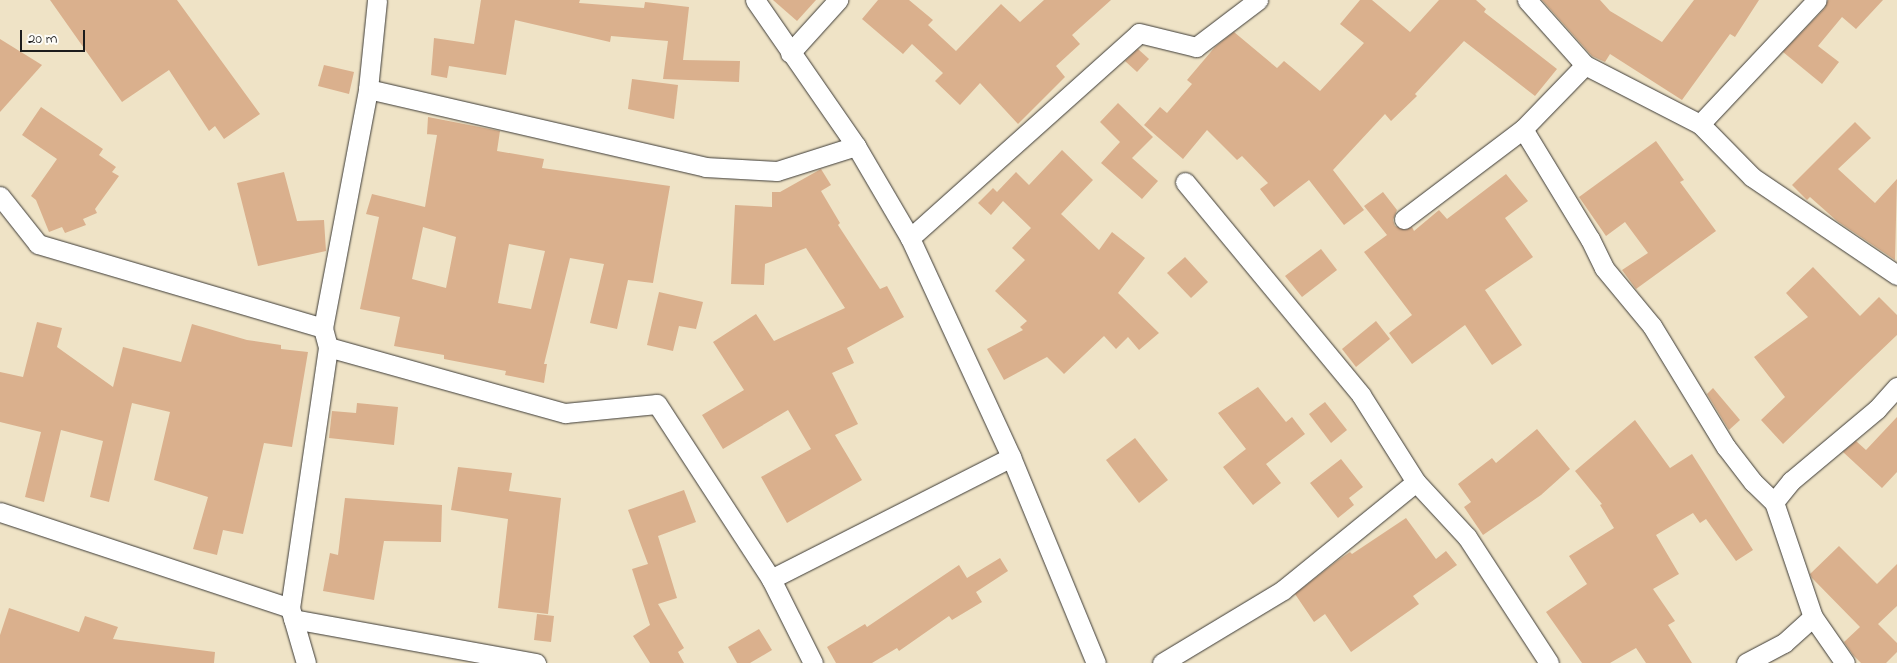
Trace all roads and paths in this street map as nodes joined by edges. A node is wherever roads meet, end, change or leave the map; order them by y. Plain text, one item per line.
1 (377, 0) edge
2 (755, 0) edge
3 (838, 0) edge
4 (1258, 0) edge
5 (1527, 0) edge
6 (1817, 0) edge
7 (790, 53) junction
8 (1585, 64) junction
9 (368, 89) junction
10 (1700, 124) junction
11 (1523, 129) junction
12 (856, 146) junction
13 (1184, 182) dead end
14 (0, 196) edge
15 (1404, 219) dead end
16 (910, 238) junction
17 (1897, 275) edge
18 (323, 328) junction
19 (328, 347) junction
20 (1897, 387) edge
21 (1011, 457) junction
22 (1416, 482) junction
23 (1774, 502) junction
24 (0, 512) edge
25 (771, 579) junction
26 (292, 614) junction
27 (1813, 617) junction
28 (306, 663) edge
29 (536, 663) edge
30 (813, 663) edge
31 (1096, 663) edge
32 (1162, 663) edge
33 (1549, 663) edge
34 (1746, 663) edge
35 (1845, 663) edge

1 - 9 street
2 - 7 street
3 - 7 street
4 - 16 street
5 - 8 street
6 - 10 street
7 - 12 street
8 - 10 street
8 - 11 street
9 - 12 street
9 - 18 street
10 - 17 street
11 - 15 street
11 - 23 street
12 - 16 street
13 - 22 street
14 - 18 street
16 - 21 street
18 - 19 street
19 - 25 street
19 - 26 street
20 - 23 street
21 - 25 street
21 - 31 street
22 - 32 street
22 - 33 street
23 - 27 street
24 - 26 street
25 - 30 street
26 - 28 street
26 - 29 street
27 - 34 street
27 - 35 street

